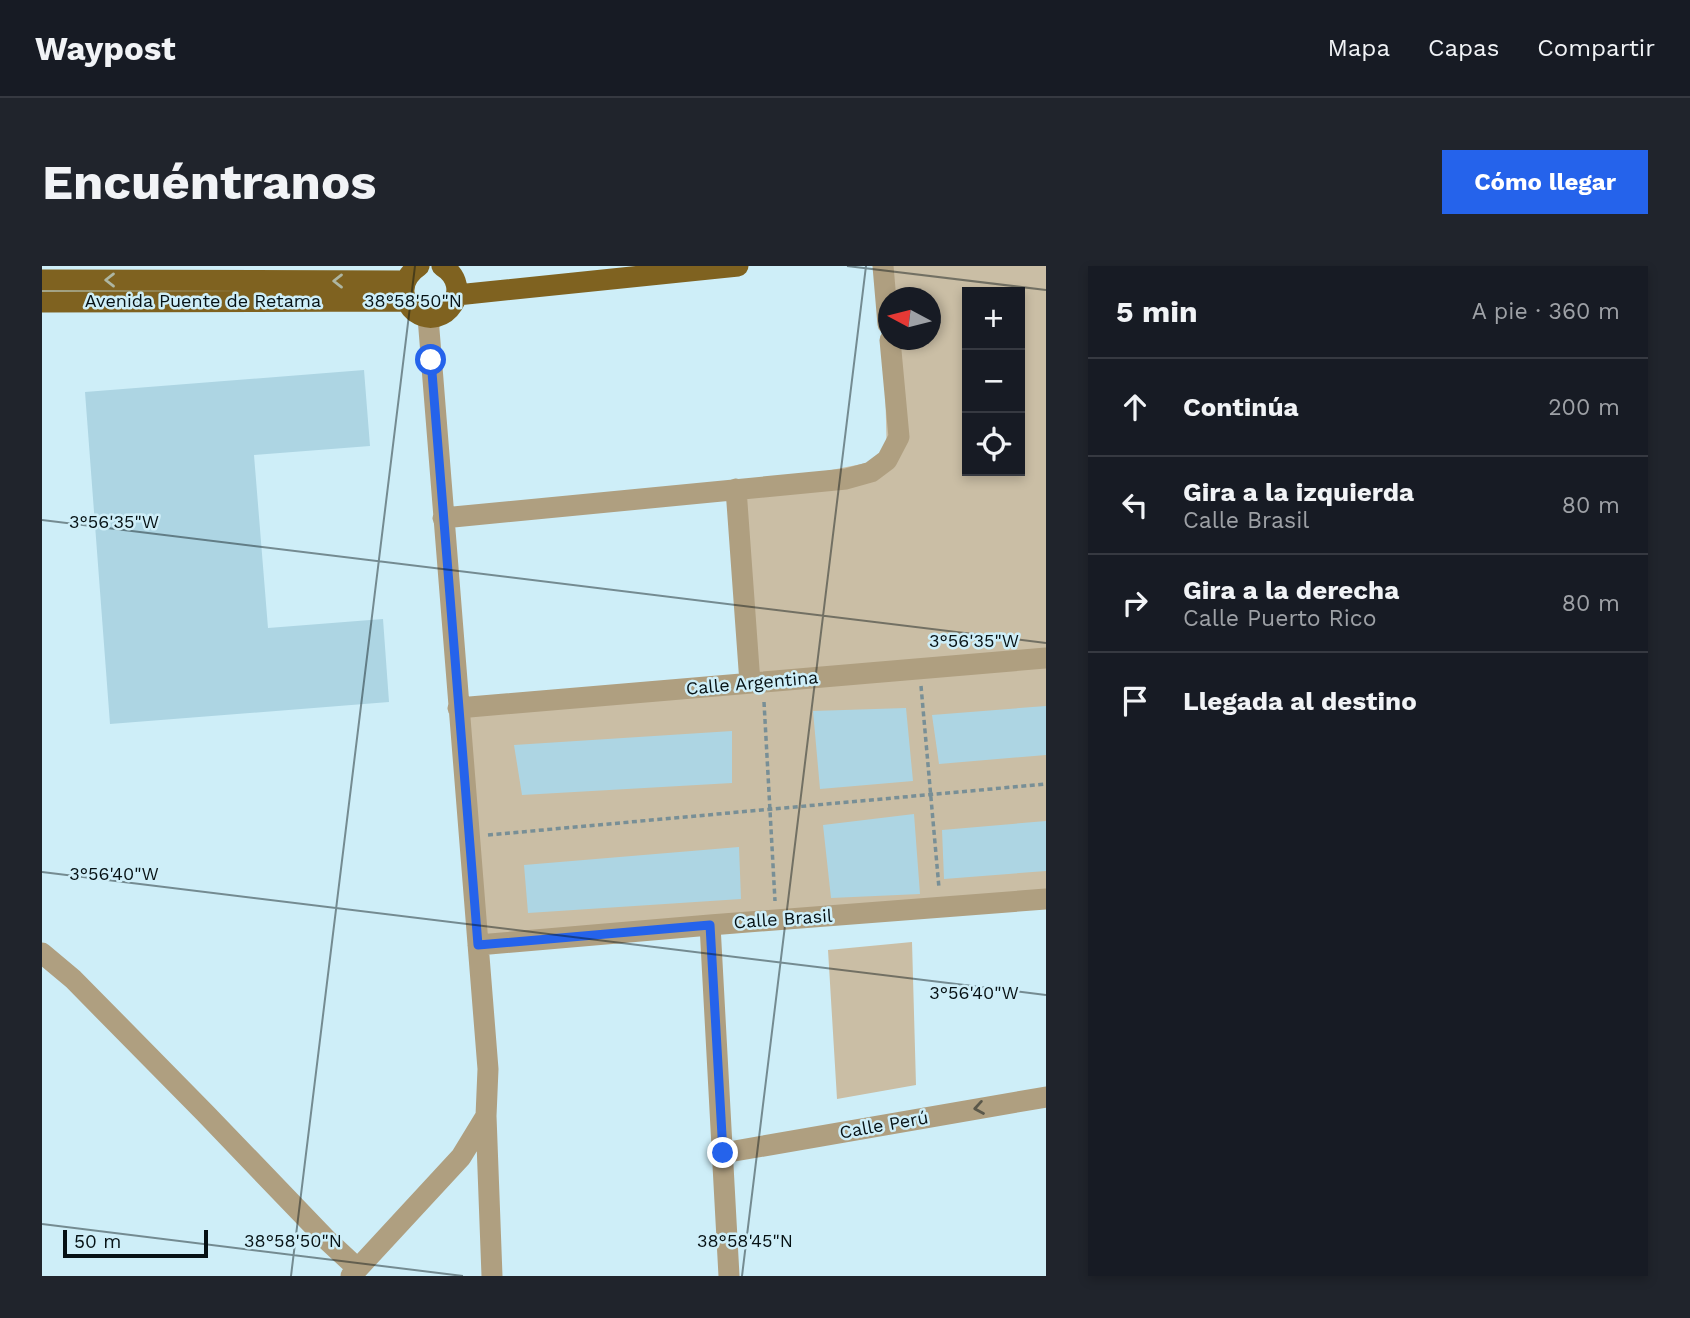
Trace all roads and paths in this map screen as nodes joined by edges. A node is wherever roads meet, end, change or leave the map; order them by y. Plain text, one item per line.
1 (442, 266) edge
2 (738, 266) edge
3 (883, 266) edge
4 (705, 268) edge
5 (42, 280) edge
6 (410, 283) edge
7 (885, 287) edge
8 (457, 295) junction
9 (42, 302) edge
10 (428, 317) junction
11 (891, 350) edge
12 (736, 489) junction
13 (443, 518) junction
14 (1046, 658) edge
15 (919, 669) junction
16 (757, 683) junction
17 (458, 708) junction
18 (1046, 784) edge
19 (930, 795) junction
20 (770, 809) junction
21 (469, 837) junction
22 (1046, 899) edge
23 (940, 907) junction
24 (776, 920) junction
25 (710, 925) junction
26 (478, 945) junction
27 (42, 953) edge
28 (1046, 1097) edge
29 (486, 1116) junction
30 (723, 1153) junction
31 (354, 1272) edge
32 (492, 1276) edge
33 (730, 1276) edge

1 - 8 main road
2 - 4 main road
3 - 7 street
4 - 8 main road
6 -> 5 main road, Avenida Puente de Retama
6 - 9 main road, Avenida Puente de Retama
6 - 10 main road
8 - 10 main road
10 - 13 street
11 - 12 street
12 - 13 street
12 - 16 street
13 - 17 street
14 - 15 street, Calle Argentina
15 - 16 street, Calle Argentina
15 - 19 path
16 - 17 street, Calle Argentina
16 - 20 path
17 - 21 street
18 - 19 path
19 - 20 path
19 - 23 path
20 - 21 path
20 - 24 path
21 - 26 street
22 - 23 street, Calle Brasil
23 - 24 street, Calle Brasil
24 - 25 street, Calle Brasil
25 - 26 street, Calle Brasil
25 - 30 street
26 - 29 street
27 - 31 street
28 -> 30 street, Calle Perú
29 - 31 street
29 - 32 street
30 - 33 street

